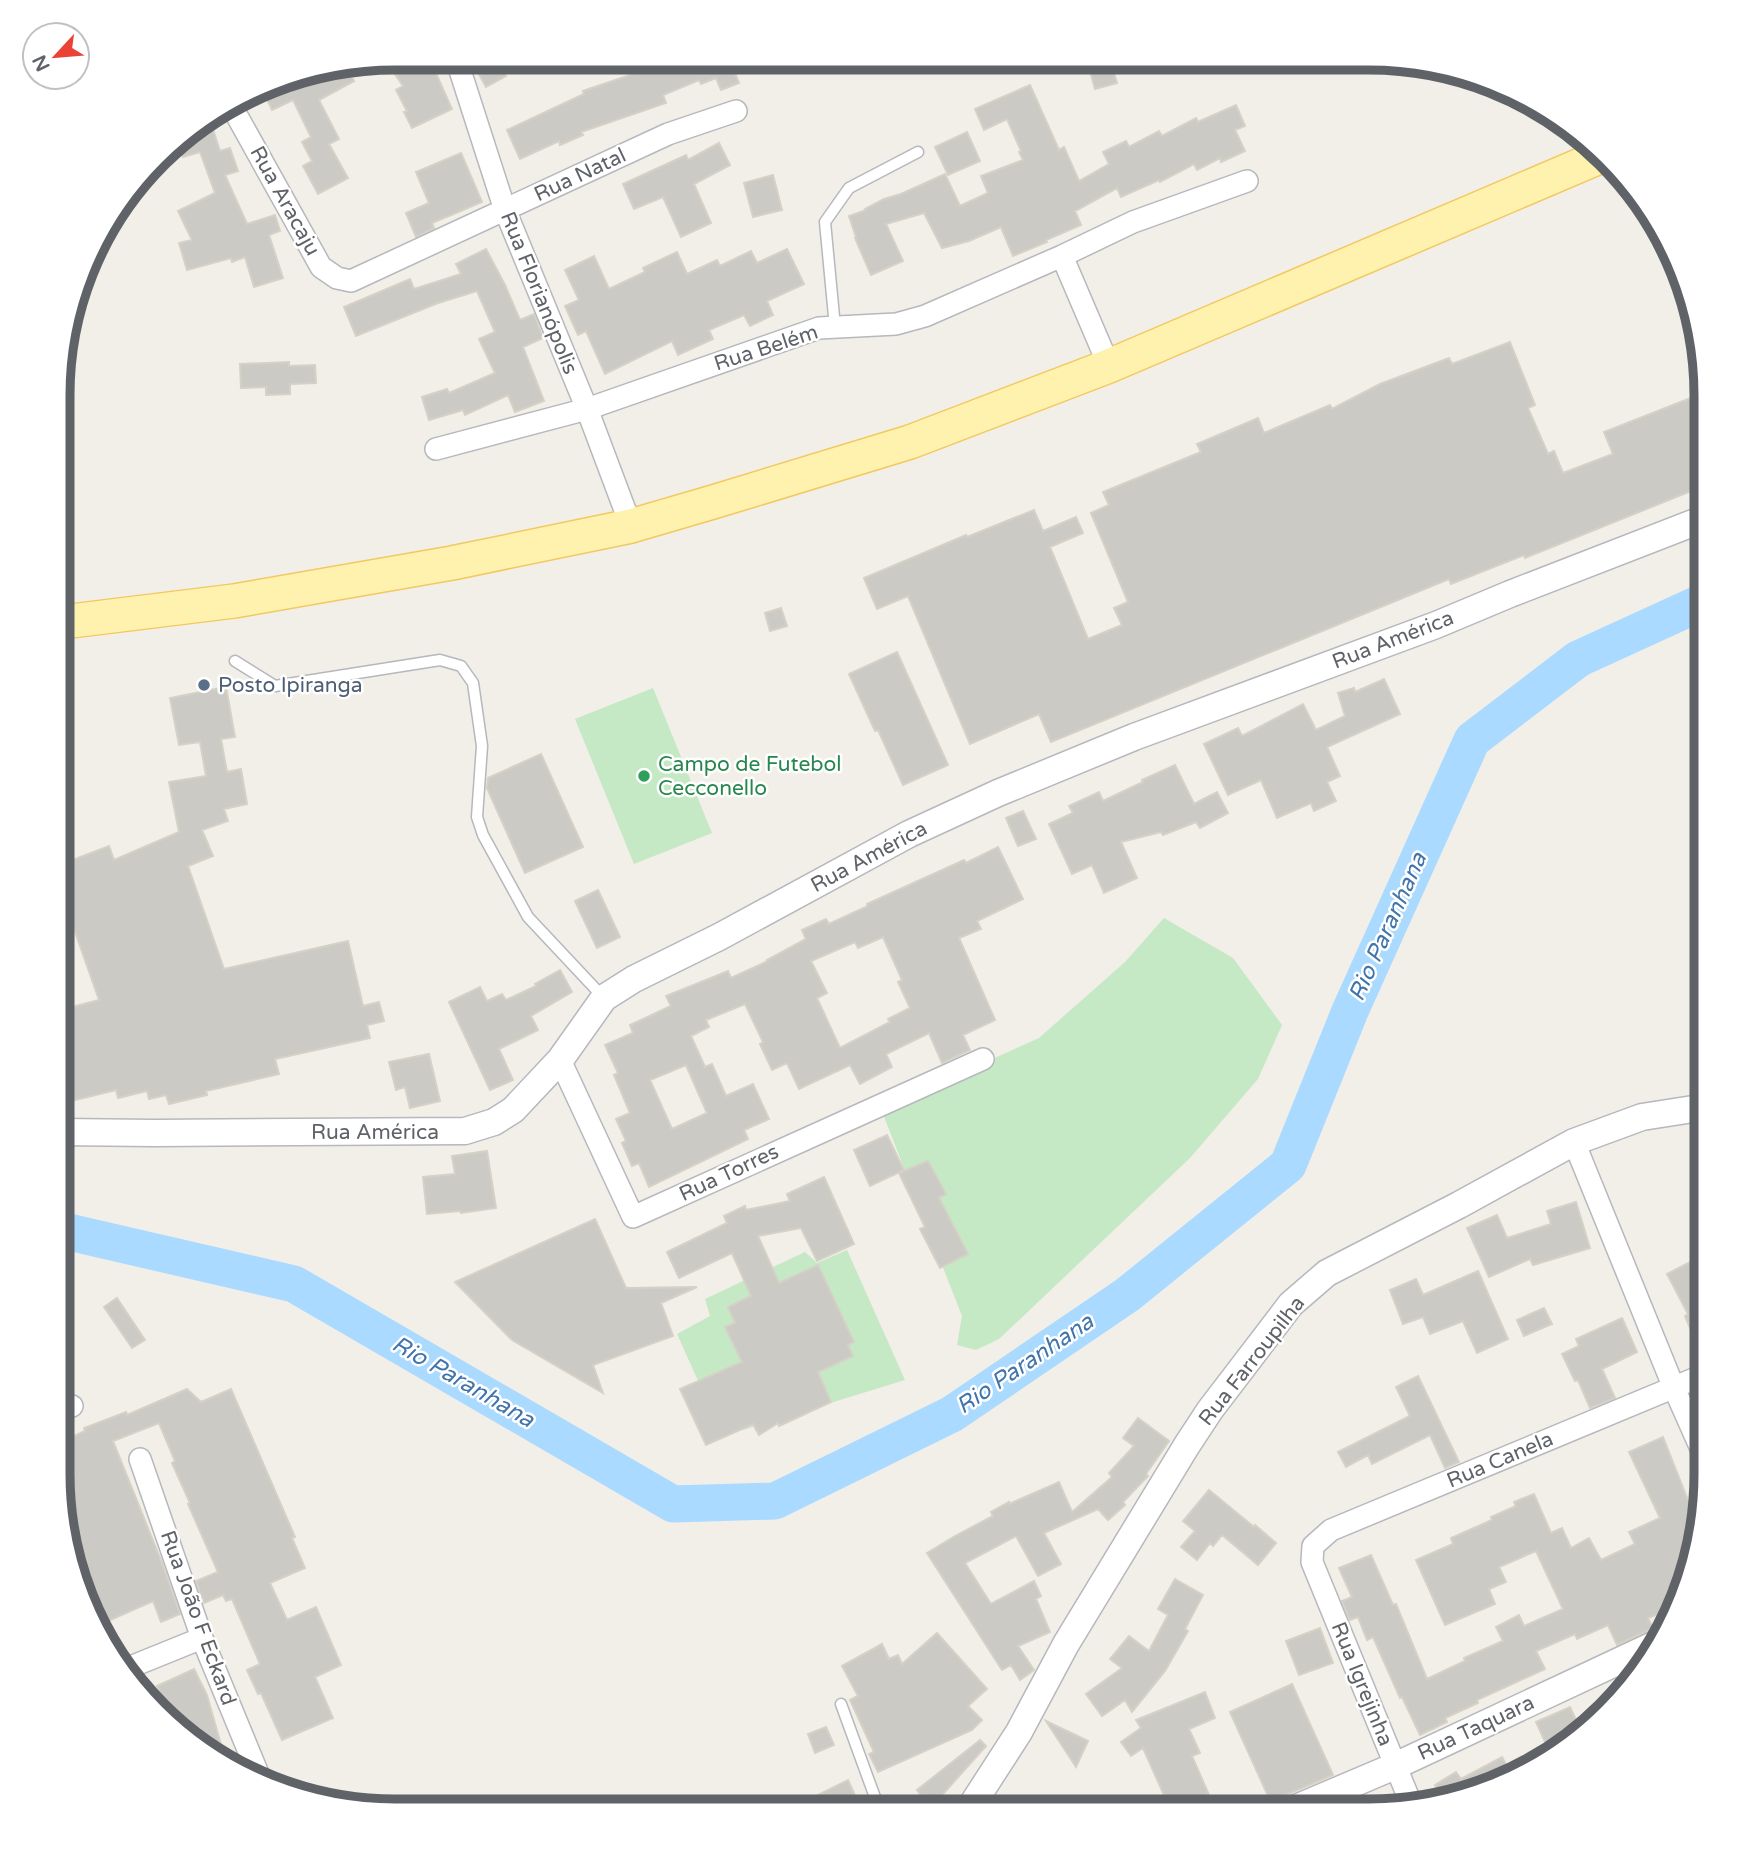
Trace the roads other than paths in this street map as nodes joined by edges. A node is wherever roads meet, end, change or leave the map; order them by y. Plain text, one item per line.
1 (460, 70) edge
2 (736, 111) dead end
3 (235, 112) edge
4 (918, 152) dead end
5 (1593, 160) edge
6 (1247, 181) dead end
7 (505, 210) junction
8 (1062, 256) junction
9 (351, 281) joint
10 (835, 327) junction
11 (1109, 366) junction
12 (587, 409) junction
13 (436, 449) dead end
14 (1694, 523) edge
15 (631, 526) junction
16 (70, 621) edge
17 (235, 661) dead end
18 (604, 998) junction
19 (983, 1059) dead end
20 (559, 1060) junction
21 (1694, 1109) edge
22 (70, 1132) edge
23 (1574, 1142) junction
24 (1694, 1379) edge
25 (1674, 1388) junction
26 (1694, 1433) edge
27 (140, 1459) dead end
28 (1312, 1562) joint
29 (202, 1637) junction
30 (1642, 1650) edge
31 (133, 1666) edge
32 (841, 1704) dead end
33 (1395, 1766) junction
34 (256, 1768) edge
35 (1408, 1796) edge
36 (876, 1799) edge
37 (976, 1799) edge
38 (1317, 1799) edge

1 - 7 street, Rua Florianópolis
2 - 7 street, Rua Natal
3 - 9 street, Rua Aracaju
4 - 10 lane
5 - 11 main road
6 - 8 street, Rua Belém
7 - 9 street, Rua Natal
7 - 12 street, Rua Florianópolis
8 - 10 street, Rua Belém
8 - 11 street
10 - 12 street, Rua Belém
11 - 15 main road
12 - 13 street, Rua Belém
12 - 15 street, Rua Florianópolis
14 - 18 street, Rua América
15 - 16 main road
17 - 18 lane
18 - 20 street, Rua América
19 - 20 street, Rua Torres
20 - 22 street, Rua América
21 - 23 street, Rua Farroupilha
23 - 25 street
23 - 37 street, Rua Farroupilha
24 - 25 street, Rua Canela
25 - 26 street
25 - 28 street, Rua Canela
27 - 29 street, Rua João F Eckard
28 - 33 street, Rua Igrejinha
29 - 31 street
29 - 34 street, Rua João F Eckard
30 - 33 street, Rua Taquara
32 - 36 lane
33 - 35 street, Rua Igrejinha
33 - 38 street, Rua Taquara

